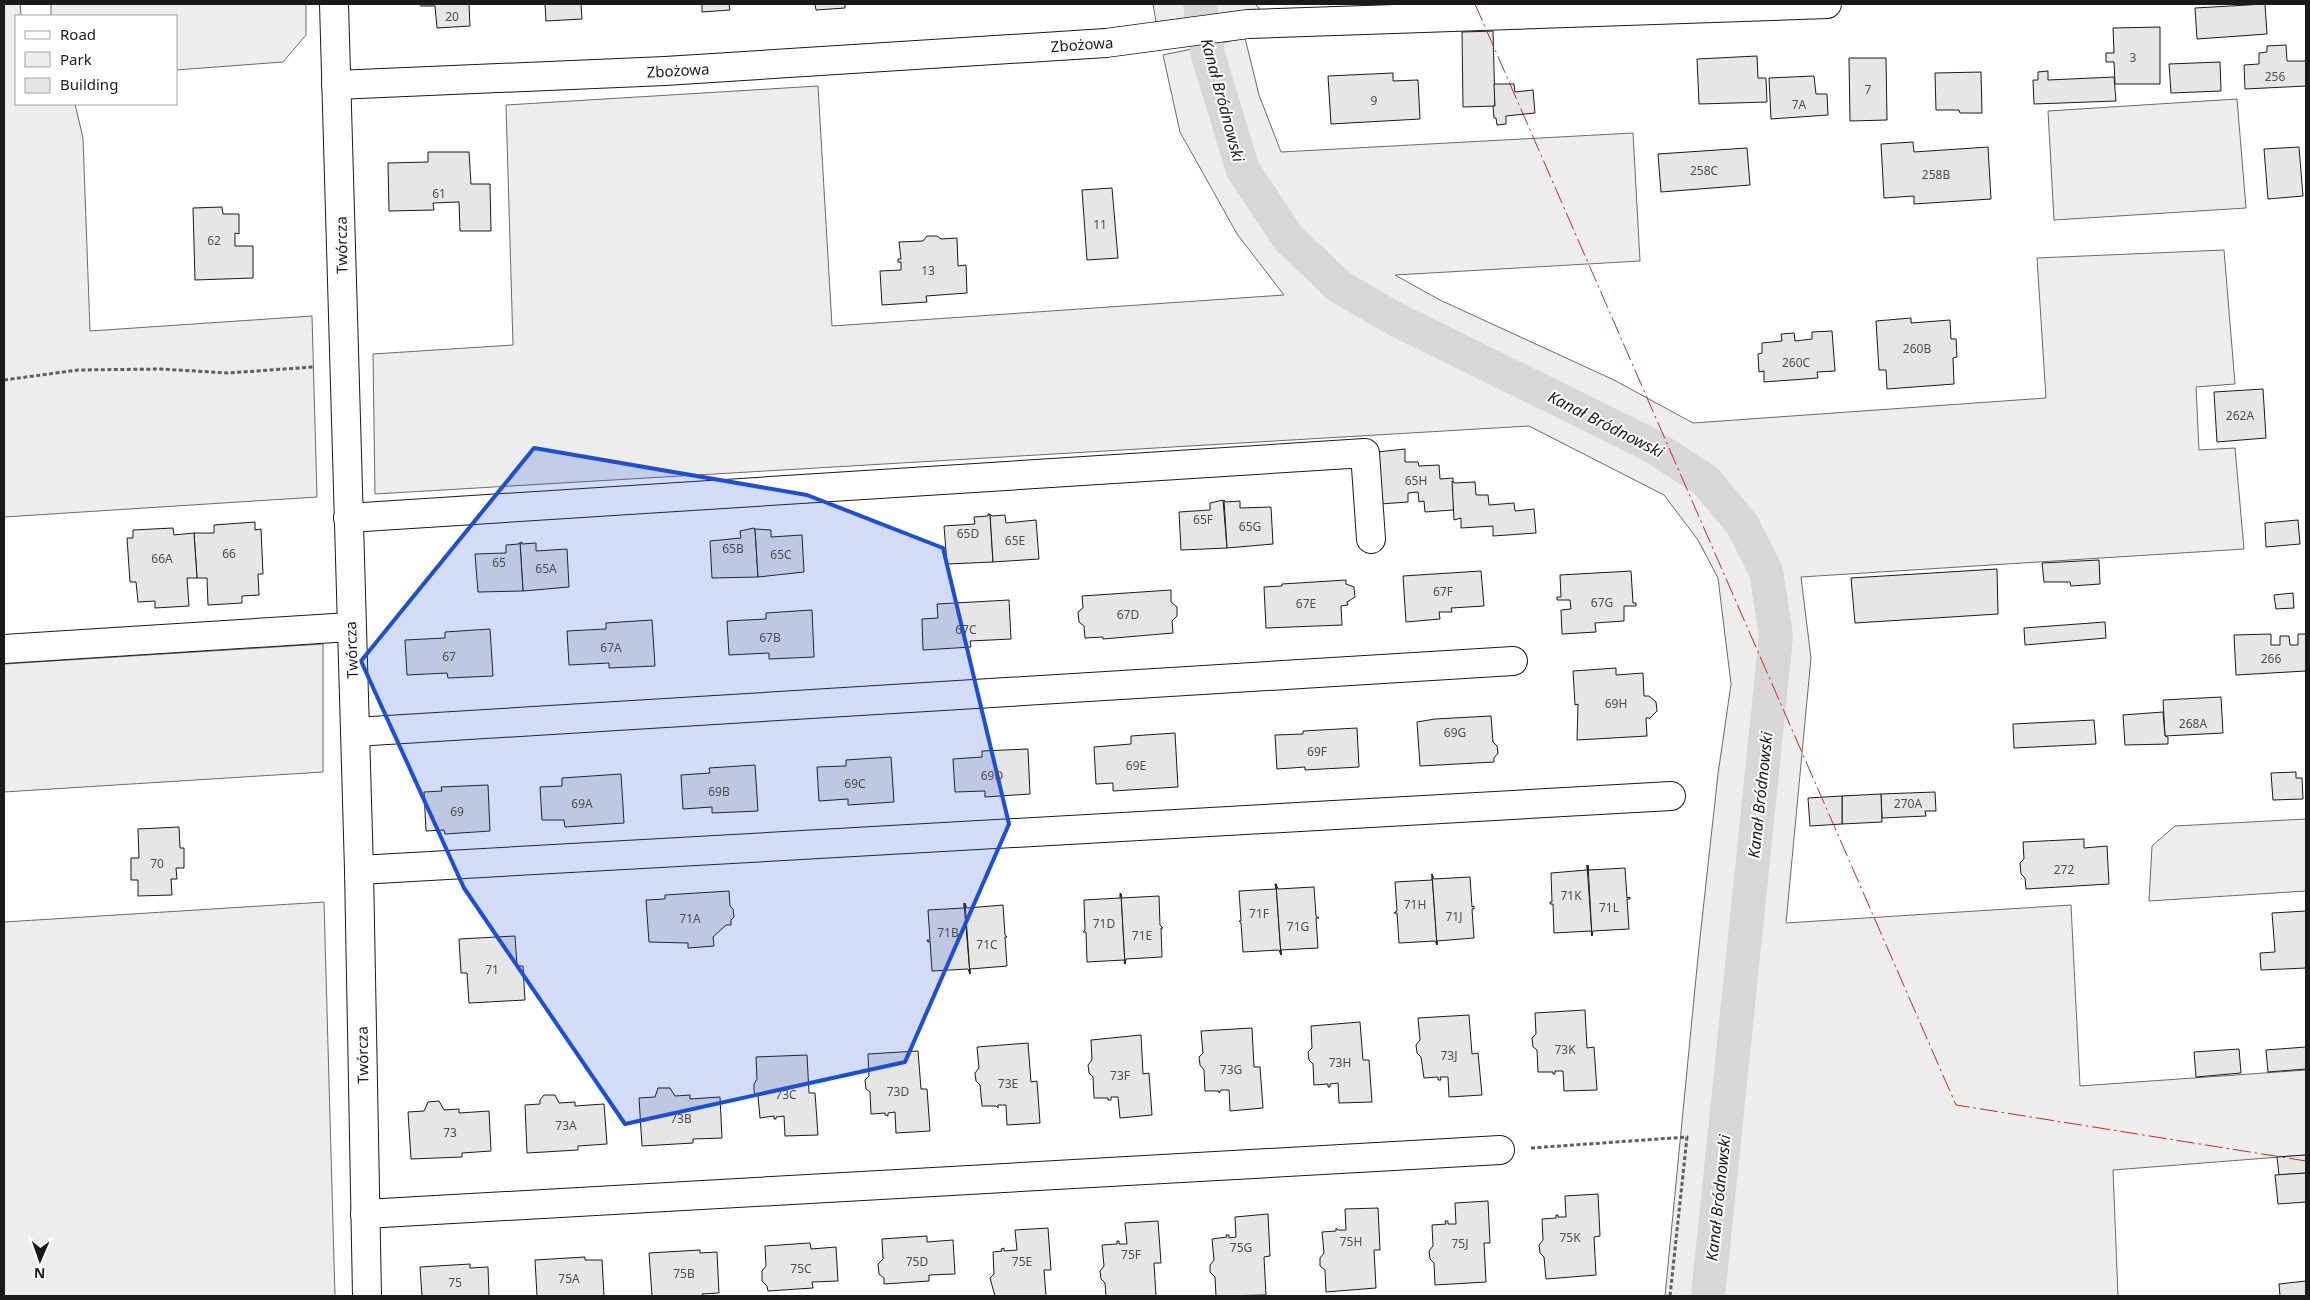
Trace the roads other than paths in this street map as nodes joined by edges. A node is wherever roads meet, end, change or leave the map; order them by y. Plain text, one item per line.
1 (334, 4) edge
2 (1827, 4) edge
3 (336, 85) junction
4 (348, 518) junction
5 (1371, 539) dead end
6 (350, 627) junction
7 (4, 649) edge
8 (1513, 661) dead end
9 (354, 732) junction
10 (1671, 796) dead end
11 (359, 870) junction
12 (1500, 1150) road end
13 (365, 1214) junction
14 (367, 1296) edge

1 - 3 street, Twórcza
2 - 3 street, Zbożowa
3 - 4 street, Twórcza
4 - 5 street
4 - 6 street, Twórcza
6 - 7 street
6 - 9 street, Twórcza
8 - 9 street
9 - 11 street, Twórcza
10 - 11 street
11 - 13 street, Twórcza
12 - 13 street
13 - 14 street, Twórcza

